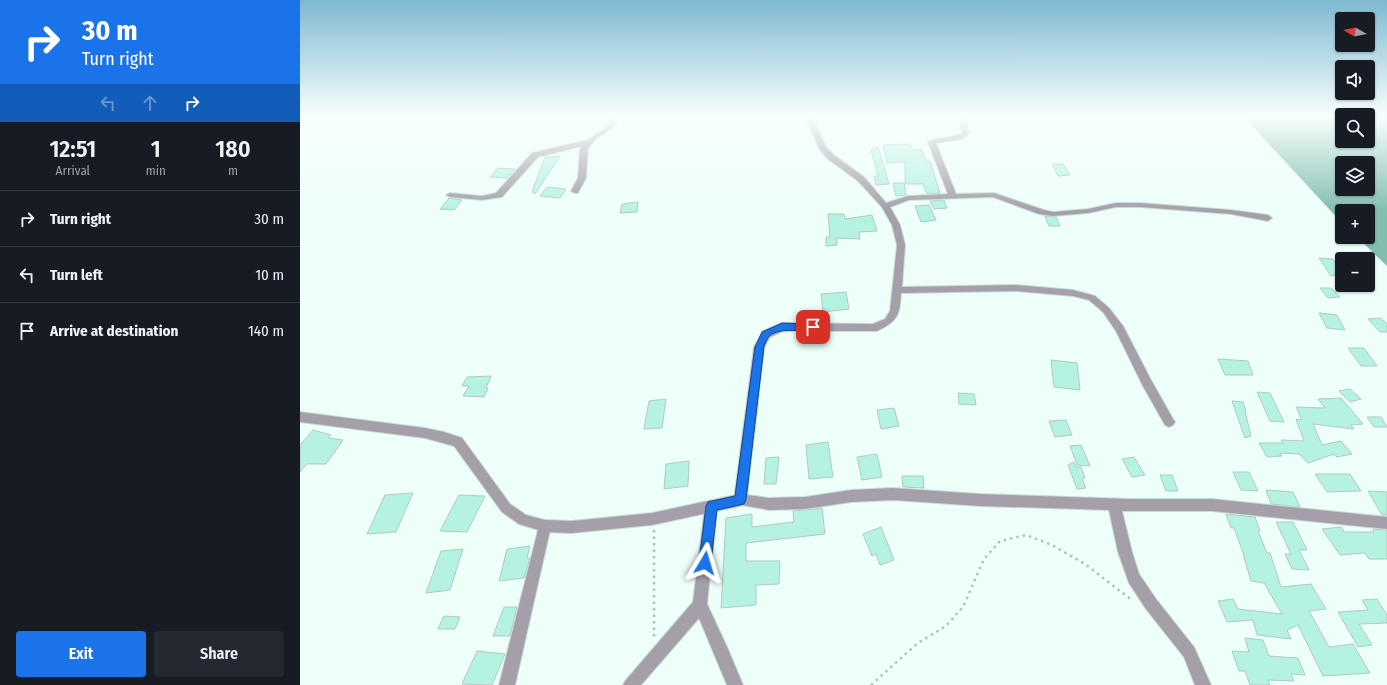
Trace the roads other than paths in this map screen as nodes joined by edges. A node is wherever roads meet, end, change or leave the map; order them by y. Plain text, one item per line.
1 (564, 148) edge
2 (584, 148) edge
3 (823, 148) edge
4 (934, 148) edge
5 (575, 191) dead end
6 (450, 195) dead end
7 (953, 197) junction
8 (885, 206) junction
9 (1268, 218) dead end
10 (898, 290) junction
11 (300, 417) edge
12 (1169, 422) dead end
13 (740, 500) junction
14 (1114, 504) junction
15 (712, 506) junction
16 (1387, 523) edge
17 (545, 526) junction
18 (700, 605) junction
19 (507, 685) edge
20 (631, 685) edge
21 (735, 685) edge
22 (1203, 685) edge

1 - 6 street
2 - 5 street
3 - 8 street
4 - 7 street
7 - 8 street
7 - 9 street
8 - 10 street
10 - 12 street
10 - 13 street
11 - 17 street
13 - 14 street
13 - 15 street
14 - 16 street
14 - 22 street
15 - 17 street
15 - 18 street
17 - 19 street
18 - 20 street
18 - 21 street

